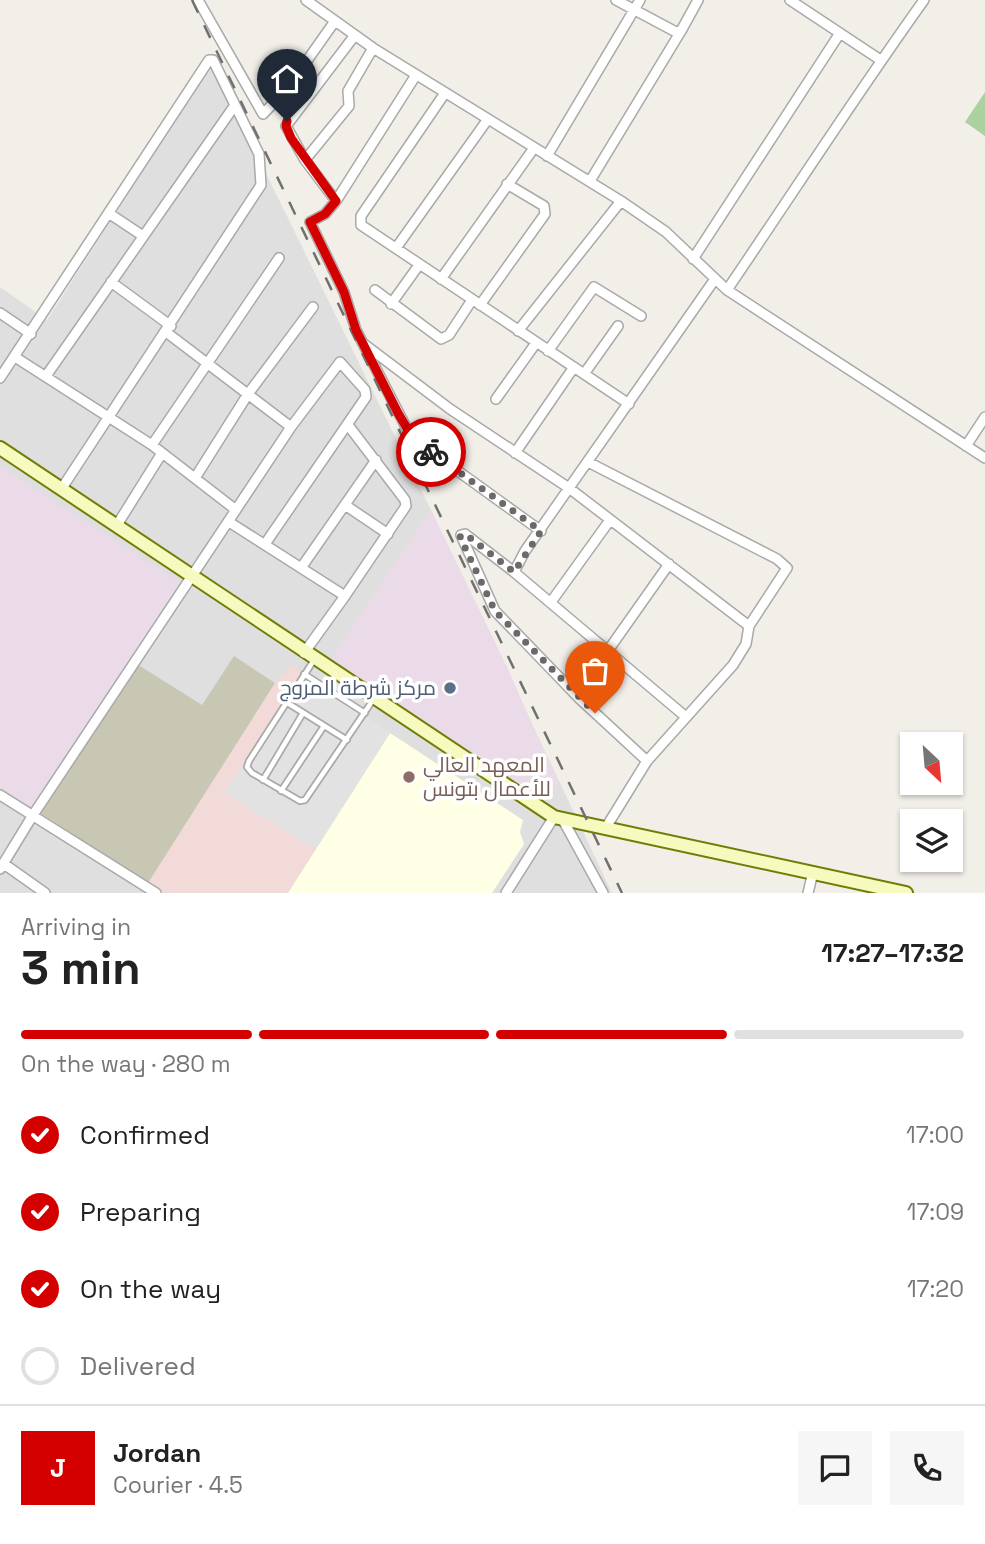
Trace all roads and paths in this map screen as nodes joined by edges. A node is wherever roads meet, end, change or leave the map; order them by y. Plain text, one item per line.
1 (198, 0) edge
2 (306, 0) edge
3 (616, 0) edge
4 (640, 0) edge
5 (698, 0) edge
6 (790, 0) edge
7 (924, 0) edge
8 (634, 10) junction
9 (335, 21) junction
10 (681, 31) junction
11 (840, 33) junction
12 (355, 35) junction
13 (373, 48) junction
14 (879, 59) junction
15 (416, 75) junction
16 (445, 93) junction
17 (235, 105) junction
18 (488, 119) junction
19 (534, 148) junction
20 (547, 156) junction
21 (305, 160) junction
22 (590, 181) junction
23 (507, 184) junction
24 (336, 201) junction
25 (621, 201) junction
26 (110, 214) junction
27 (143, 236) junction
28 (396, 248) junction
29 (279, 258) dead end
30 (693, 259) junction
31 (419, 265) junction
32 (441, 279) junction
33 (715, 279) junction
34 (111, 282) junction
35 (375, 290) dead end
36 (727, 290) junction
37 (391, 303) junction
38 (476, 303) junction
39 (313, 307) dead end
40 (0, 313) edge
41 (641, 316) dead end
42 (618, 326) dead end
43 (169, 329) junction
44 (518, 331) junction
45 (31, 334) junction
46 (363, 343) junction
47 (536, 343) junction
48 (548, 351) junction
49 (15, 357) junction
50 (209, 363) junction
51 (574, 367) junction
52 (584, 374) junction
53 (1, 375) edge
54 (46, 376) junction
55 (248, 394) junction
56 (496, 399) dead end
57 (629, 404) junction
58 (108, 417) junction
59 (985, 417) edge
60 (348, 425) junction
61 (291, 427) junction
62 (152, 445) junction
63 (967, 446) junction
64 (0, 448) edge
65 (162, 453) junction
66 (515, 453) junction
67 (985, 458) edge
68 (376, 460) junction
69 (588, 461) junction
70 (195, 478) junction
71 (62, 488) junction
72 (569, 488) junction
73 (345, 505) junction
74 (236, 510) junction
75 (610, 520) junction
76 (229, 522) junction
77 (117, 525) junction
78 (541, 531) junction
79 (387, 534) junction
80 (265, 544) junction
81 (669, 564) junction
82 (301, 568) junction
83 (514, 572) junction
84 (193, 575) junction
85 (345, 596) junction
86 (551, 602) junction
87 (749, 626) junction
88 (607, 652) junction
89 (309, 656) junction
90 (304, 674) junction
91 (374, 699) junction
92 (286, 702) junction
93 (303, 713) junction
94 (365, 713) junction
95 (686, 716) junction
96 (324, 726) junction
97 (347, 740) junction
98 (647, 761) junction
99 (263, 780) junction
100 (281, 790) junction
101 (0, 795) edge
102 (33, 815) junction
103 (559, 819) junction
104 (605, 829) junction
105 (2, 867) edge
106 (813, 872) junction
107 (46, 893) edge
108 (156, 893) edge
109 (506, 893) edge
110 (603, 893) edge
111 (808, 893) edge
112 (906, 893) edge

1 - 9 street
2 - 9 street
3 - 8 street
4 - 8 street
5 - 10 street
6 - 11 street
7 - 14 street
8 - 10 street
8 - 20 street
9 - 12 street
10 - 22 street
11 - 14 street
11 - 30 street
12 - 13 street
12 - 21 street
13 - 15 street
13 - 21 street
14 - 36 street
15 - 16 street
15 - 24 street
16 - 18 street
16 - 28 street
17 - 26 street
17 - 27 street
17 - 43 street
18 - 19 street
18 - 28 street
19 - 20 street
19 - 23 street
20 - 22 street
21 - 24 street
22 - 25 street
23 - 32 street
23 - 38 street
24 - 46 street
25 - 30 street
25 - 44 street
26 - 27 street
26 - 45 street
27 - 34 street
28 - 31 street
29 - 50 street
30 - 33 street
31 - 32 street
31 - 37 street
32 - 38 street
33 - 36 street
33 - 57 street
34 - 43 street
34 - 54 street
35 - 37 street
36 - 63 street
37 - 38 street
38 - 44 street
39 - 55 street
40 - 45 street
41 - 48 street
42 - 52 street
43 - 50 street
43 - 58 street
44 - 47 street
45 - 49 street
46 - 66 street
46 - 78 street
47 - 48 street
47 - 56 street
48 - 51 street
49 - 53 street
49 - 54 street
50 - 55 street
50 - 62 street
51 - 52 street
51 - 66 street
52 - 57 street
54 - 58 street
55 - 61 street
55 - 70 street
57 - 69 street
58 - 62 street
58 - 71 street
59 - 63 street
60 - 61 street
60 - 68 street
60 - 80 street
61 - 74 street
62 - 65 street
63 - 67 street
64 - 71 street
65 - 70 street
65 - 77 street
66 - 72 street
68 - 73 street
68 - 79 street
69 - 72 street
69 - 87 street
70 - 74 street
71 - 77 street
72 - 75 street
72 - 78 street
73 - 79 street
73 - 82 street
74 - 76 street
75 - 81 street
75 - 86 street
76 - 80 street
76 - 84 street
77 - 84 street
78 - 83 street
79 - 85 street
80 - 82 street
81 - 87 street
81 - 88 street
82 - 85 street
83 - 86 street
83 - 98 street
84 - 89 street
84 - 102 street
85 - 89 street
86 - 88 street
87 - 95 street
88 - 95 street
89 - 90 lane
89 - 91 street
90 - 92 lane
90 - 94 lane
91 - 94 lane
91 - 103 street
92 - 93 lane
92 - 99 lane
93 - 96 lane
93 - 99 lane
94 - 97 lane
95 - 98 street
96 - 97 lane
96 - 100 lane
97 - 100 lane
98 - 104 street
99 - 100 lane
101 - 102 street
102 - 105 street
102 - 108 street
103 - 104 street
103 - 109 street
103 - 110 street
104 - 106 street
105 - 107 street
106 - 111 street
106 - 112 street

